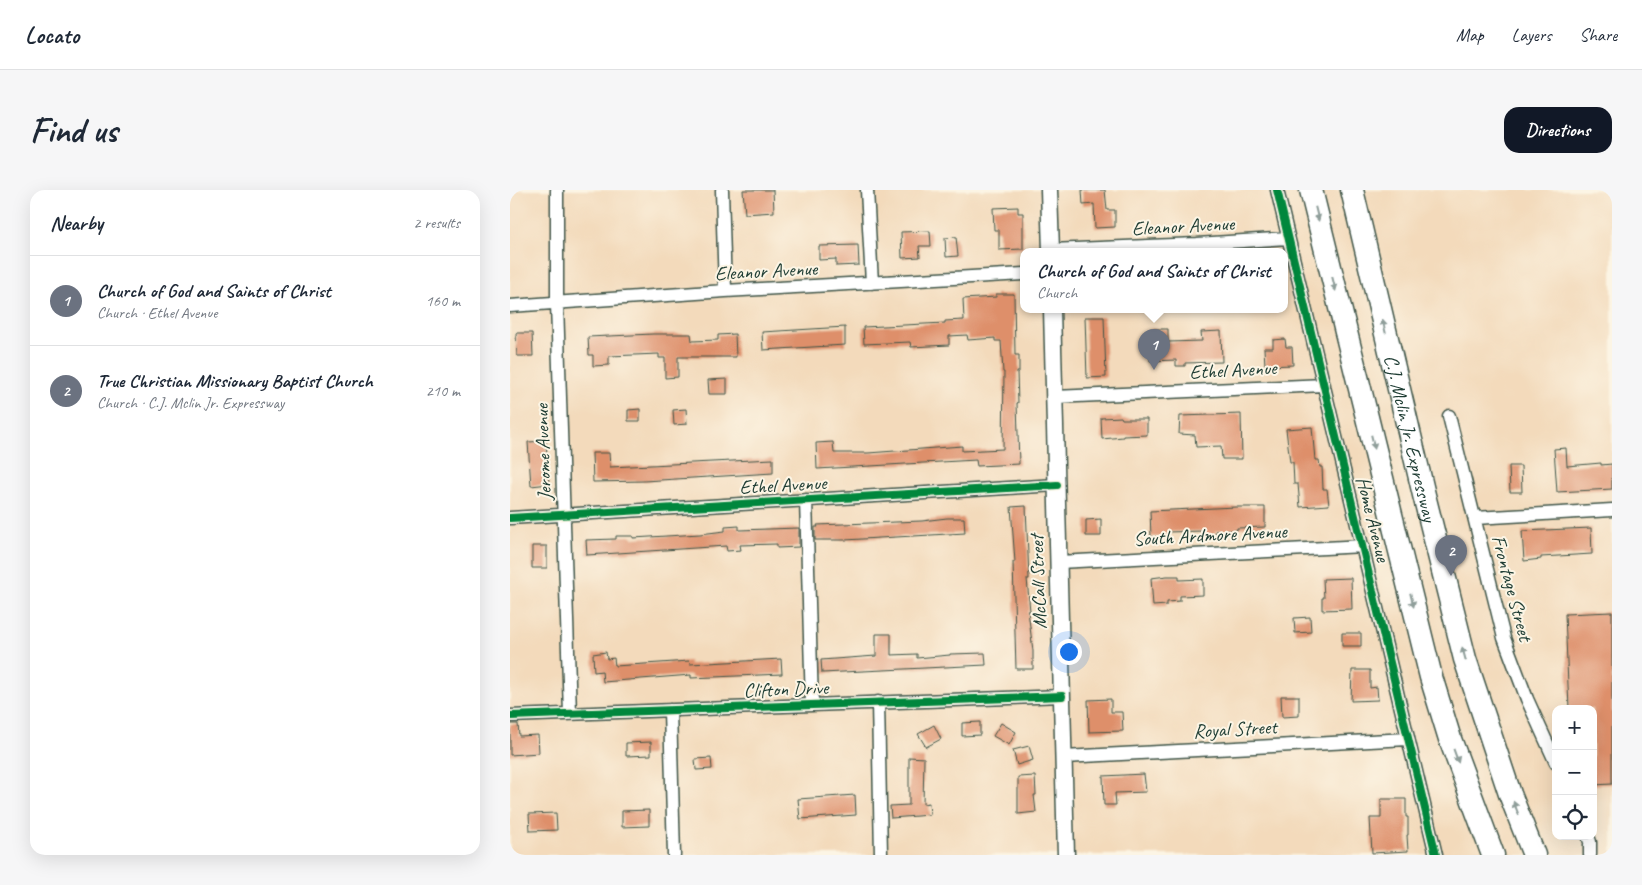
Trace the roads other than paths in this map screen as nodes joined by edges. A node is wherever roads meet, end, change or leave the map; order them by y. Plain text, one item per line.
1 (557, 190) edge
2 (722, 190) edge
3 (867, 190) edge
4 (1049, 190) edge
5 (1277, 190) edge
6 (1311, 190) edge
7 (1352, 190) edge
8 (1288, 238) junction
9 (1051, 248) edge
10 (1114, 248) edge
11 (1020, 274) edge
12 (872, 284) junction
13 (726, 291) junction
14 (557, 303) junction
15 (510, 306) edge
16 (1052, 313) edge
17 (1324, 384) junction
18 (1055, 397) junction
19 (1449, 416) dead end
20 (1057, 485) junction
21 (806, 500) junction
22 (1612, 510) edge
23 (564, 515) junction
24 (510, 518) edge
25 (1475, 518) junction
26 (1363, 546) junction
27 (1059, 562) junction
28 (1062, 696) junction
29 (878, 702) junction
30 (812, 704) junction
31 (670, 710) junction
32 (570, 714) junction
33 (510, 716) edge
34 (1408, 740) junction
35 (1552, 754) edge
36 (1064, 756) junction
37 (1589, 840) edge
38 (1534, 854) edge
39 (674, 855) edge
40 (881, 855) edge
41 (1066, 855) edge
42 (1436, 855) edge
43 (1492, 855) edge
44 (1590, 855) edge

1 - 14 street, Jerome Avenue
2 - 13 street
3 - 12 street
4 - 9 street
5 - 8 street, Home Avenue
6 -> 43 highway, C.J. Mclin Jr. Expressway
38 -> 7 highway, C.J. Mclin Jr. Expressway
8 - 10 street, Eleanor Avenue
8 - 17 street, Home Avenue
11 - 12 street, Eleanor Avenue
12 - 13 street, Eleanor Avenue
13 - 14 street, Eleanor Avenue
14 - 15 street, Eleanor Avenue
14 - 23 street, Jerome Avenue
16 - 18 street, McCall Street
17 - 18 street, Ethel Avenue
17 - 26 street, Home Avenue
18 - 20 street, McCall Street
19 - 25 street, Frontage Street
20 - 21 street, Ethel Avenue
20 - 27 street, McCall Street
21 - 23 street, Ethel Avenue
21 - 30 street
22 - 25 street
23 - 24 street, Ethel Avenue
23 - 32 street, Jerome Avenue
25 - 35 street, Frontage Street
26 - 27 street, South Ardmore Avenue
26 - 34 street, Home Avenue
27 - 28 street, McCall Street
28 - 29 street, Clifton Drive
28 - 36 street, McCall Street
29 - 30 street, Clifton Drive
29 - 40 street
30 - 31 street, Clifton Drive
31 - 32 street, Clifton Drive
31 - 39 street
32 - 33 street, Clifton Drive
34 - 36 street, Royal Street
34 - 42 street, Home Avenue
36 - 41 street, McCall Street
37 - 44 street

